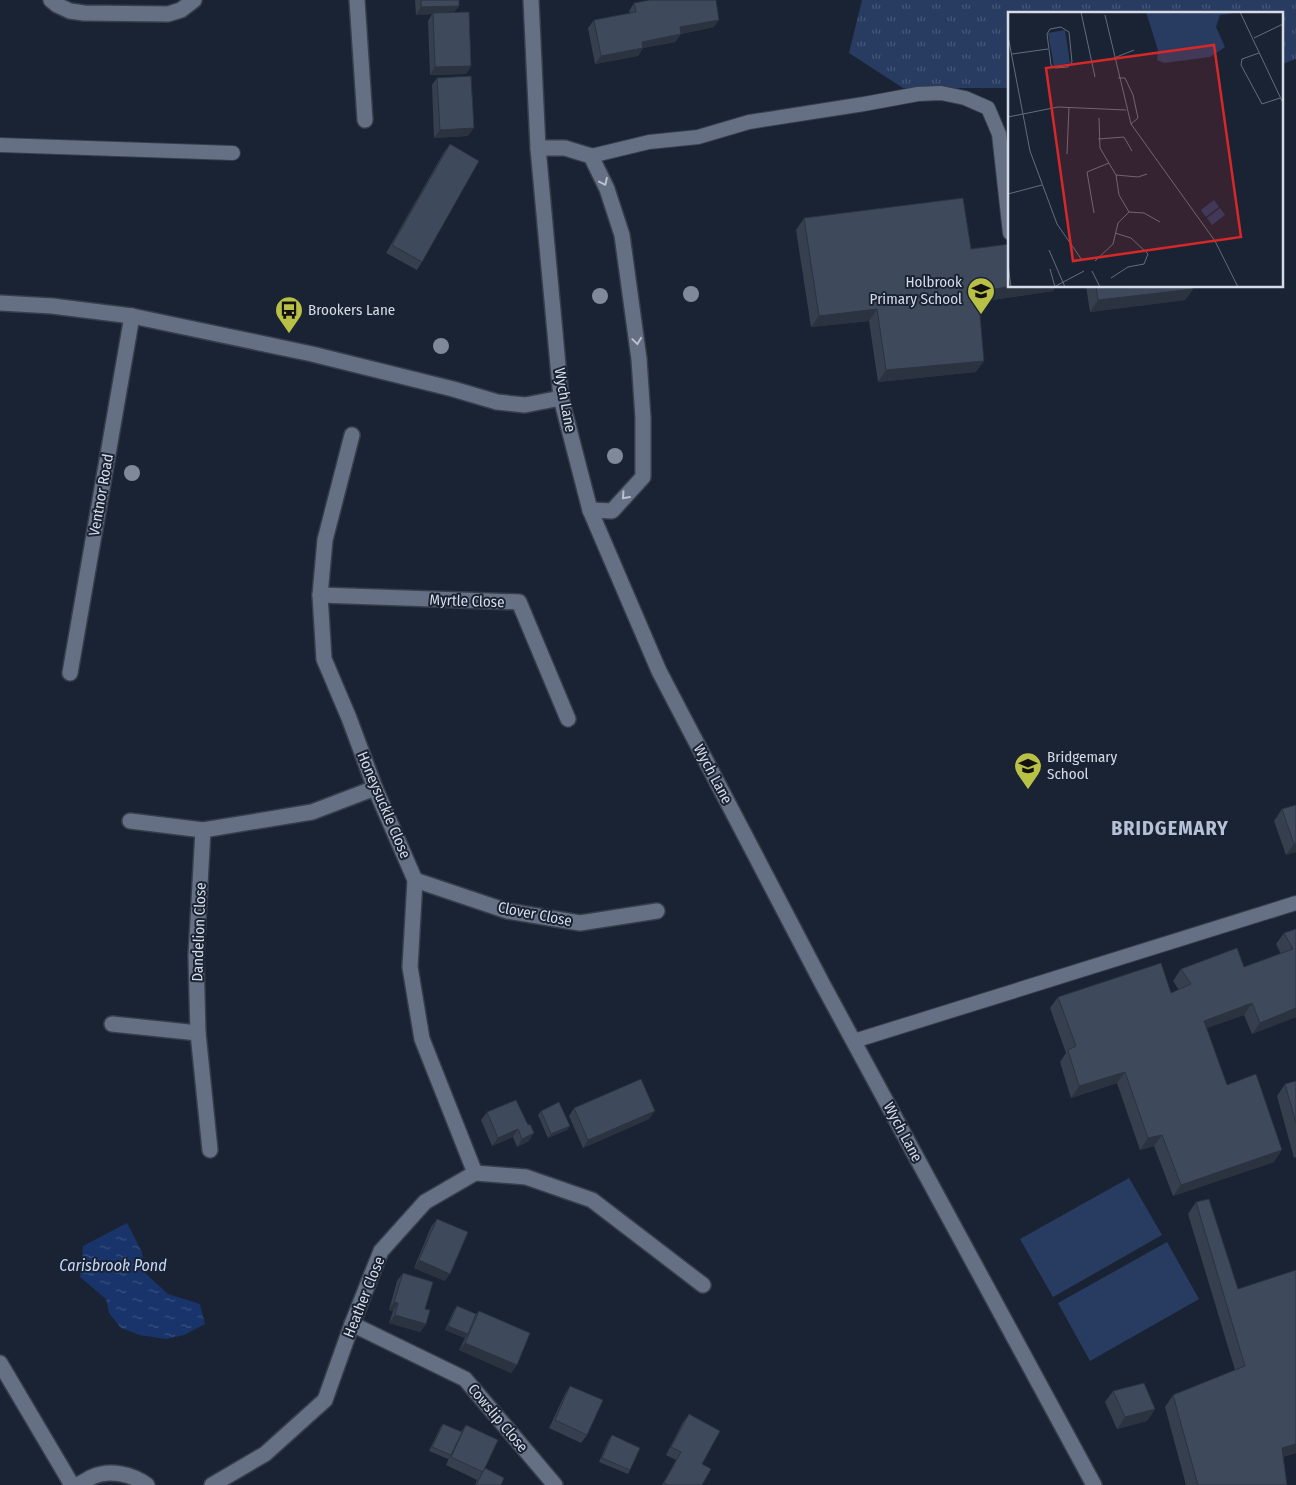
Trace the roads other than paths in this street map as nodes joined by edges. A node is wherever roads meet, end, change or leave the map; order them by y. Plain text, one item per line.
1 (51, 0) edge
2 (194, 0) edge
3 (356, 0) edge
4 (531, 0) edge
5 (365, 120) dead end
6 (0, 144) edge
7 (538, 148) junction
8 (233, 153) dead end
9 (591, 156) junction
10 (1008, 215) edge
11 (0, 303) edge
12 (132, 316) junction
13 (561, 398) junction
14 (352, 435) dead end
15 (590, 510) junction
16 (320, 595) junction
17 (70, 673) dead end
18 (568, 719) dead end
19 (375, 788) junction
20 (130, 821) dead end
21 (203, 830) junction
22 (415, 880) junction
23 (1296, 903) edge
24 (657, 911) dead end
25 (112, 1024) dead end
26 (198, 1033) junction
27 (854, 1041) junction
28 (210, 1150) dead end
29 (475, 1173) junction
30 (702, 1285) dead end
31 (352, 1324) junction
32 (0, 1363) edge
33 (72, 1485) edge
34 (78, 1485) edge
35 (146, 1485) edge
36 (212, 1485) edge
37 (555, 1485) edge
38 (1094, 1485) edge

1 - 2 street
3 - 5 street
4 - 7 street, Wych Lane
6 - 8 lane
7 - 9 street
7 - 13 street, Wych Lane
9 - 10 lane
9 -> 15 street
11 - 12 street
12 - 13 street
12 - 17 street, Ventnor Road
13 - 15 street, Wych Lane
14 - 16 street, Honeysuckle Close
15 - 27 street, Wych Lane
16 - 18 street, Myrtle Close
16 - 19 street, Honeysuckle Close
19 - 21 street
19 - 22 street, Honeysuckle Close
20 - 21 street
21 - 26 street, Dandelion Close
22 - 24 street, Clover Close
22 - 29 street, Honeysuckle Close
23 - 27 lane
25 - 26 street
26 - 28 street, Dandelion Close
27 - 38 street, Wych Lane
29 - 30 street
29 - 31 street, Heather Close
31 - 36 street, Heather Close
31 - 37 street, Cowslip Close
32 - 33 street
34 - 35 street

